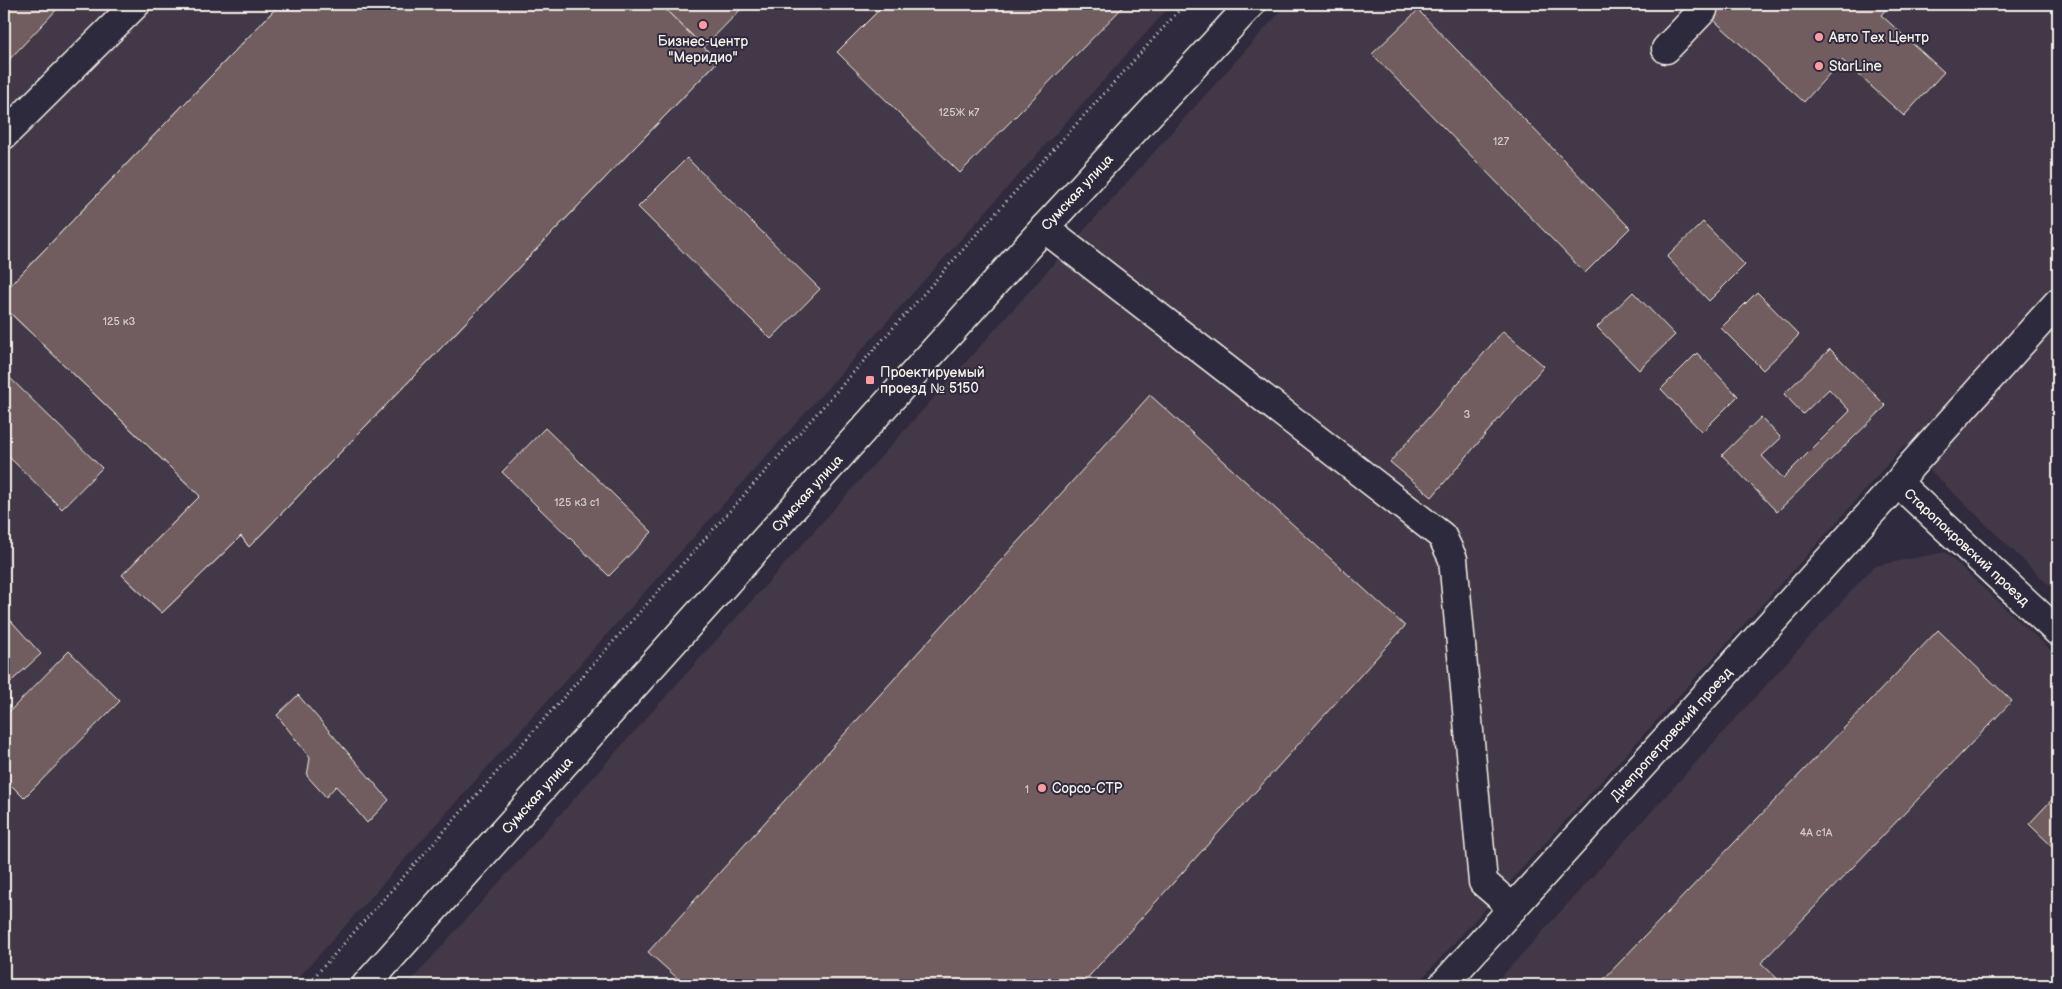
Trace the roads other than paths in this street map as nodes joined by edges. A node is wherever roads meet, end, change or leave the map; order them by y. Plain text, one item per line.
1 (136, 4) edge
2 (1251, 4) edge
3 (1703, 10) dead end
4 (1666, 49) dead end
5 (4, 136) edge
6 (1044, 228) junction
7 (2058, 302) edge
8 (1898, 483) junction
9 (2058, 632) edge
10 (1513, 908) junction
11 (366, 985) edge
12 (1443, 985) edge

1 - 5 street
2 - 6 street, Сумская улица
3 - 4 street
6 - 10 street
6 - 11 street, Сумская улица
7 - 8 street, Днепропетровский проезд
8 - 9 street, Старопокровский проезд
8 - 10 street, Днепропетровский проезд
10 - 12 street, Днепропетровский проезд

